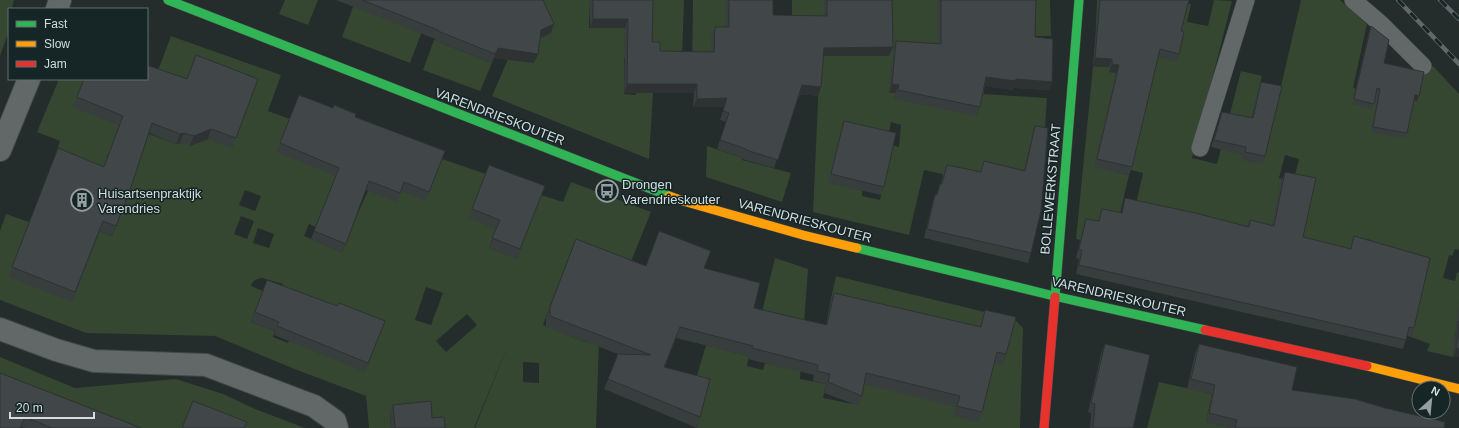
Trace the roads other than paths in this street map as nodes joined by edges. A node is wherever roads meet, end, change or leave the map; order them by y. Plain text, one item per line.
1 (168, 0) edge
2 (1079, 0) edge
3 (1246, 0) edge
4 (1353, 0) edge
5 (1423, 66) dead end
6 (29, 80) edge
7 (1200, 148) dead end
8 (0, 150) edge
9 (1054, 296) junction
10 (0, 329) edge
11 (1459, 389) edge
12 (337, 428) edge
13 (1044, 428) edge

1 - 9 street, VARENDRIESKOUTER
2 - 9 street, BOLLEWERKSTRAAT
3 - 7 lane
4 - 5 lane
6 - 8 street
9 - 11 street, VARENDRIESKOUTER
9 - 13 street, BOLLEWERKSTRAAT
10 - 12 street

